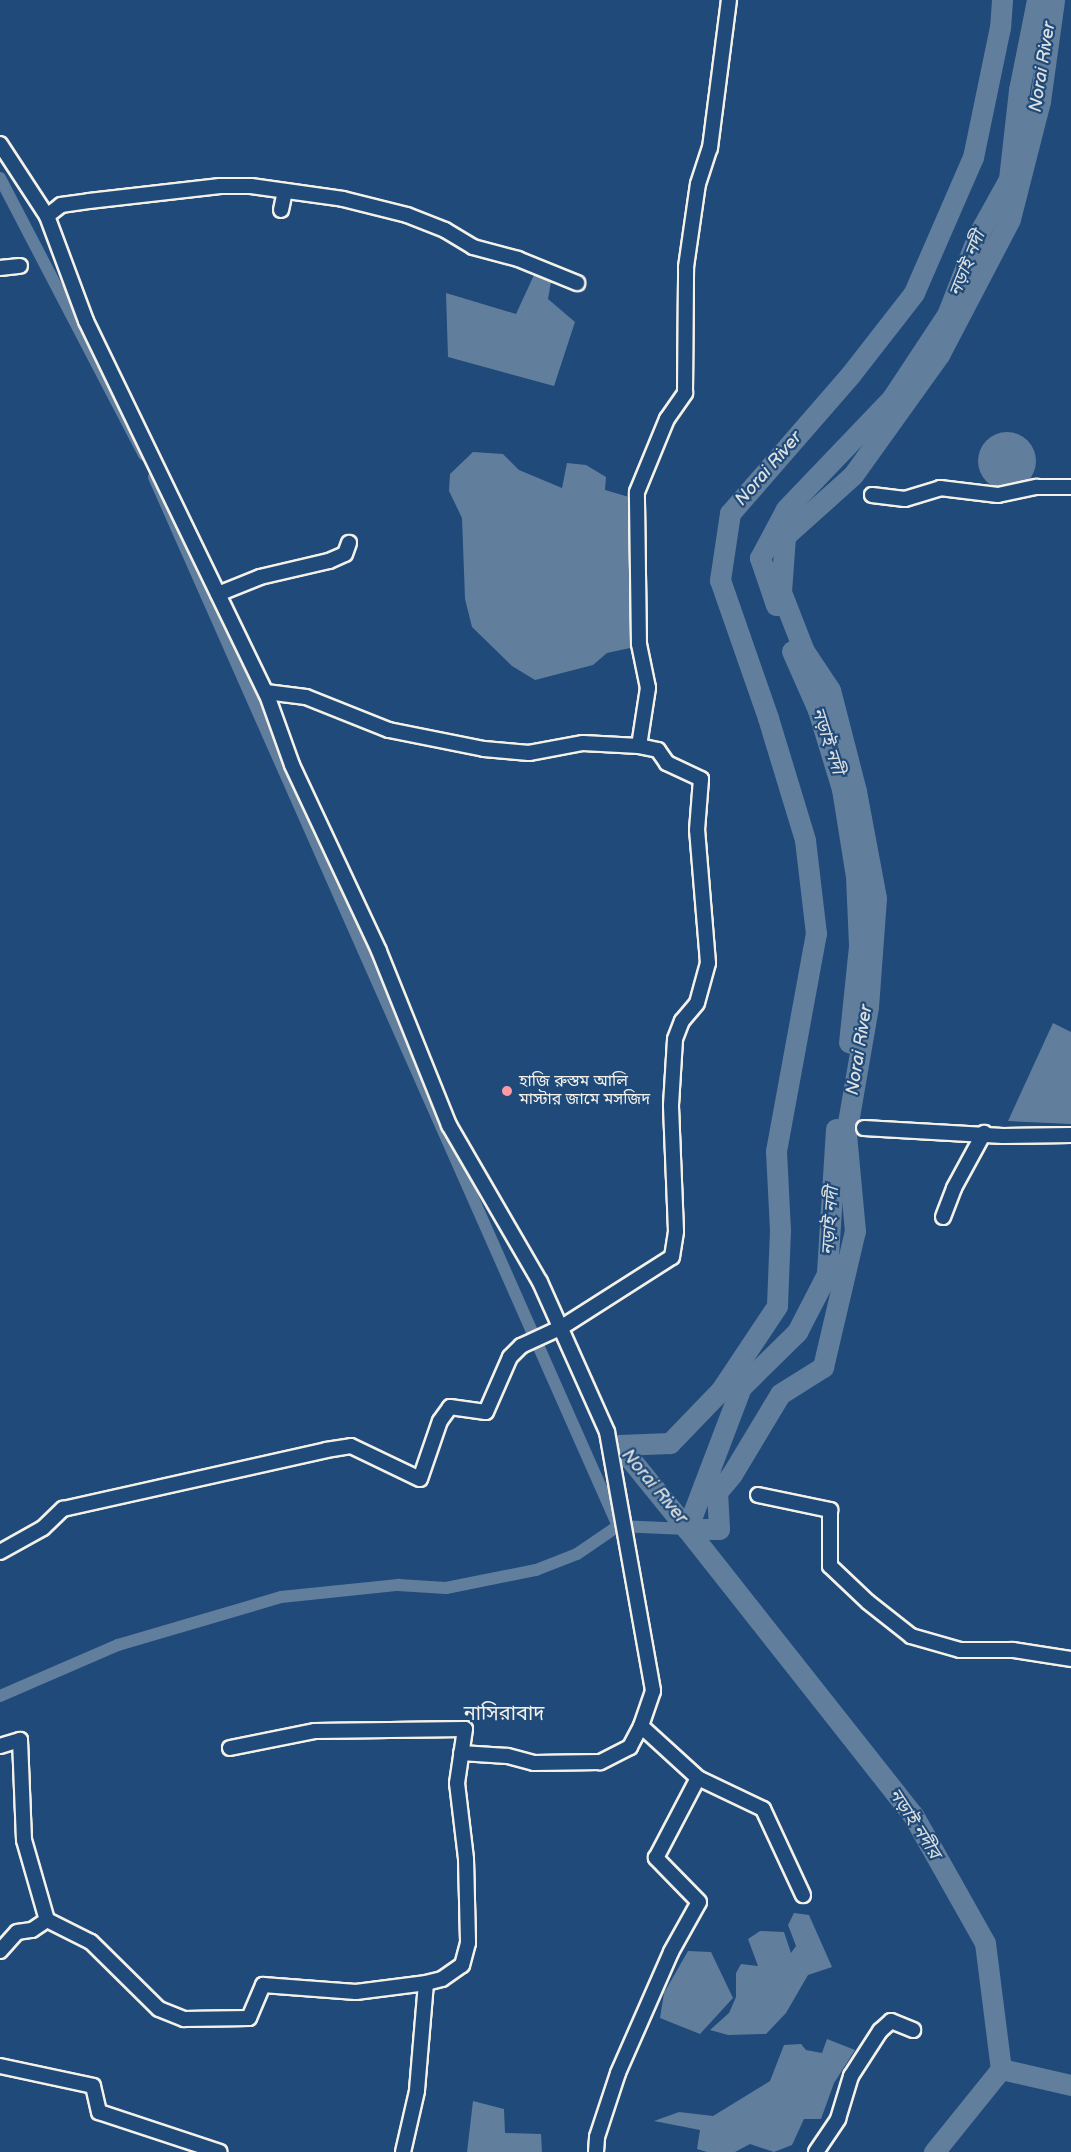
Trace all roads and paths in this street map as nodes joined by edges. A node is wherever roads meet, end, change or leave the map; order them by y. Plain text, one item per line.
1 (729, 0) edge
2 (0, 144) edge
3 (285, 191) junction
4 (281, 210) dead end
5 (47, 216) junction
6 (20, 266) dead end
7 (0, 268) edge
8 (577, 283) dead end
9 (1071, 487) edge
10 (872, 495) dead end
11 (349, 543) dead end
12 (218, 594) junction
13 (266, 692) junction
14 (639, 746) junction
15 (864, 1128) dead end
16 (984, 1133) junction
17 (1071, 1135) edge
18 (943, 1217) dead end
19 (562, 1327) junction
20 (759, 1495) dead end
21 (0, 1552) edge
22 (1071, 1659) edge
23 (641, 1726) junction
24 (0, 1746) edge
25 (230, 1748) dead end
26 (462, 1754) junction
27 (698, 1778) junction
28 (803, 1895) dead end
29 (47, 1920) junction
30 (0, 1951) edge
31 (426, 1983) junction
32 (913, 2030) dead end
33 (0, 2066) edge
34 (220, 2152) edge
35 (403, 2152) edge
36 (597, 2152) edge
37 (816, 2152) edge

1 - 14 street
2 - 5 street
3 - 4 street
3 - 5 street
3 - 8 street
5 - 12 street
6 - 7 street
9 - 10 street
11 - 12 street
12 - 13 street
13 - 14 street
13 - 19 street
14 - 19 street
15 - 16 street
16 - 17 street
16 - 18 street
19 - 21 street
19 - 23 street
20 - 22 street
23 - 26 street
23 - 27 street
24 - 29 street
25 - 26 street
26 - 31 street
27 - 28 street
27 - 36 street
29 - 30 street
29 - 31 street
31 - 35 street
32 - 37 street
33 - 34 street

